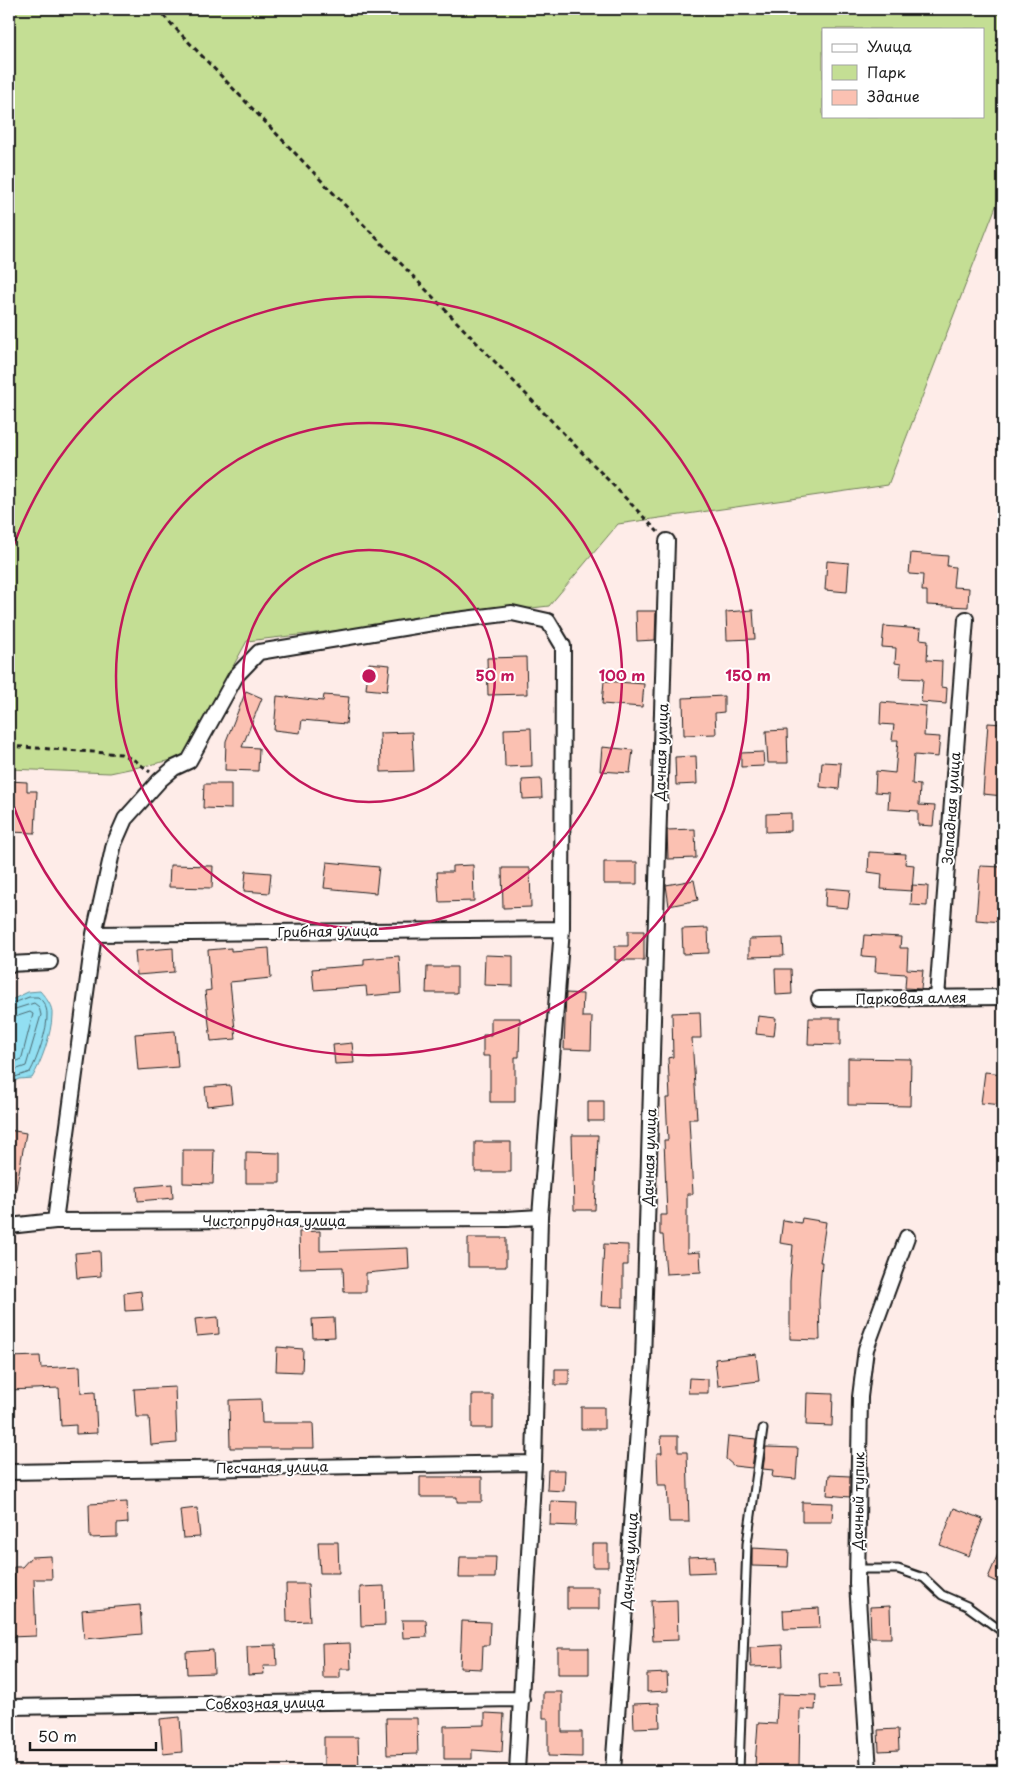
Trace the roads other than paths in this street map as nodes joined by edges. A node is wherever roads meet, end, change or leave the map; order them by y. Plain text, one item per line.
1 (667, 541) road end
2 (966, 619) dead end
3 (562, 929) junction
4 (94, 934) junction
5 (50, 962) dead end
6 (9, 964) edge
7 (937, 996) junction
8 (1003, 997) edge
9 (819, 999) dead end
10 (540, 1216) junction
11 (55, 1221) junction
12 (9, 1226) edge
13 (907, 1237) dead end
14 (763, 1429) dead end
15 (534, 1463) junction
16 (9, 1472) edge
17 (858, 1570) junction
18 (1003, 1632) edge
19 (522, 1699) junction
20 (9, 1707) edge
21 (517, 1771) edge
22 (613, 1771) edge
23 (738, 1771) edge
24 (869, 1771) edge

1 - 22 street, Дачная улица
2 - 7 street, Западная улица
3 - 4 street, Грибная улица
3 - 4 street
3 - 10 street
4 - 11 street
5 - 6 street
7 - 8 street, Парковая аллея
7 - 9 street, Парковая аллея
10 - 11 street, Чистопрудная улица
10 - 15 street
11 - 12 street, Чистопрудная улица
13 - 17 street, Дачный тупик
14 - 23 lane
15 - 16 street, Песчаная улица
15 - 19 street
17 - 18 lane
17 - 24 street, Дачный тупик
19 - 20 street, Совхозная улица
19 - 21 street

